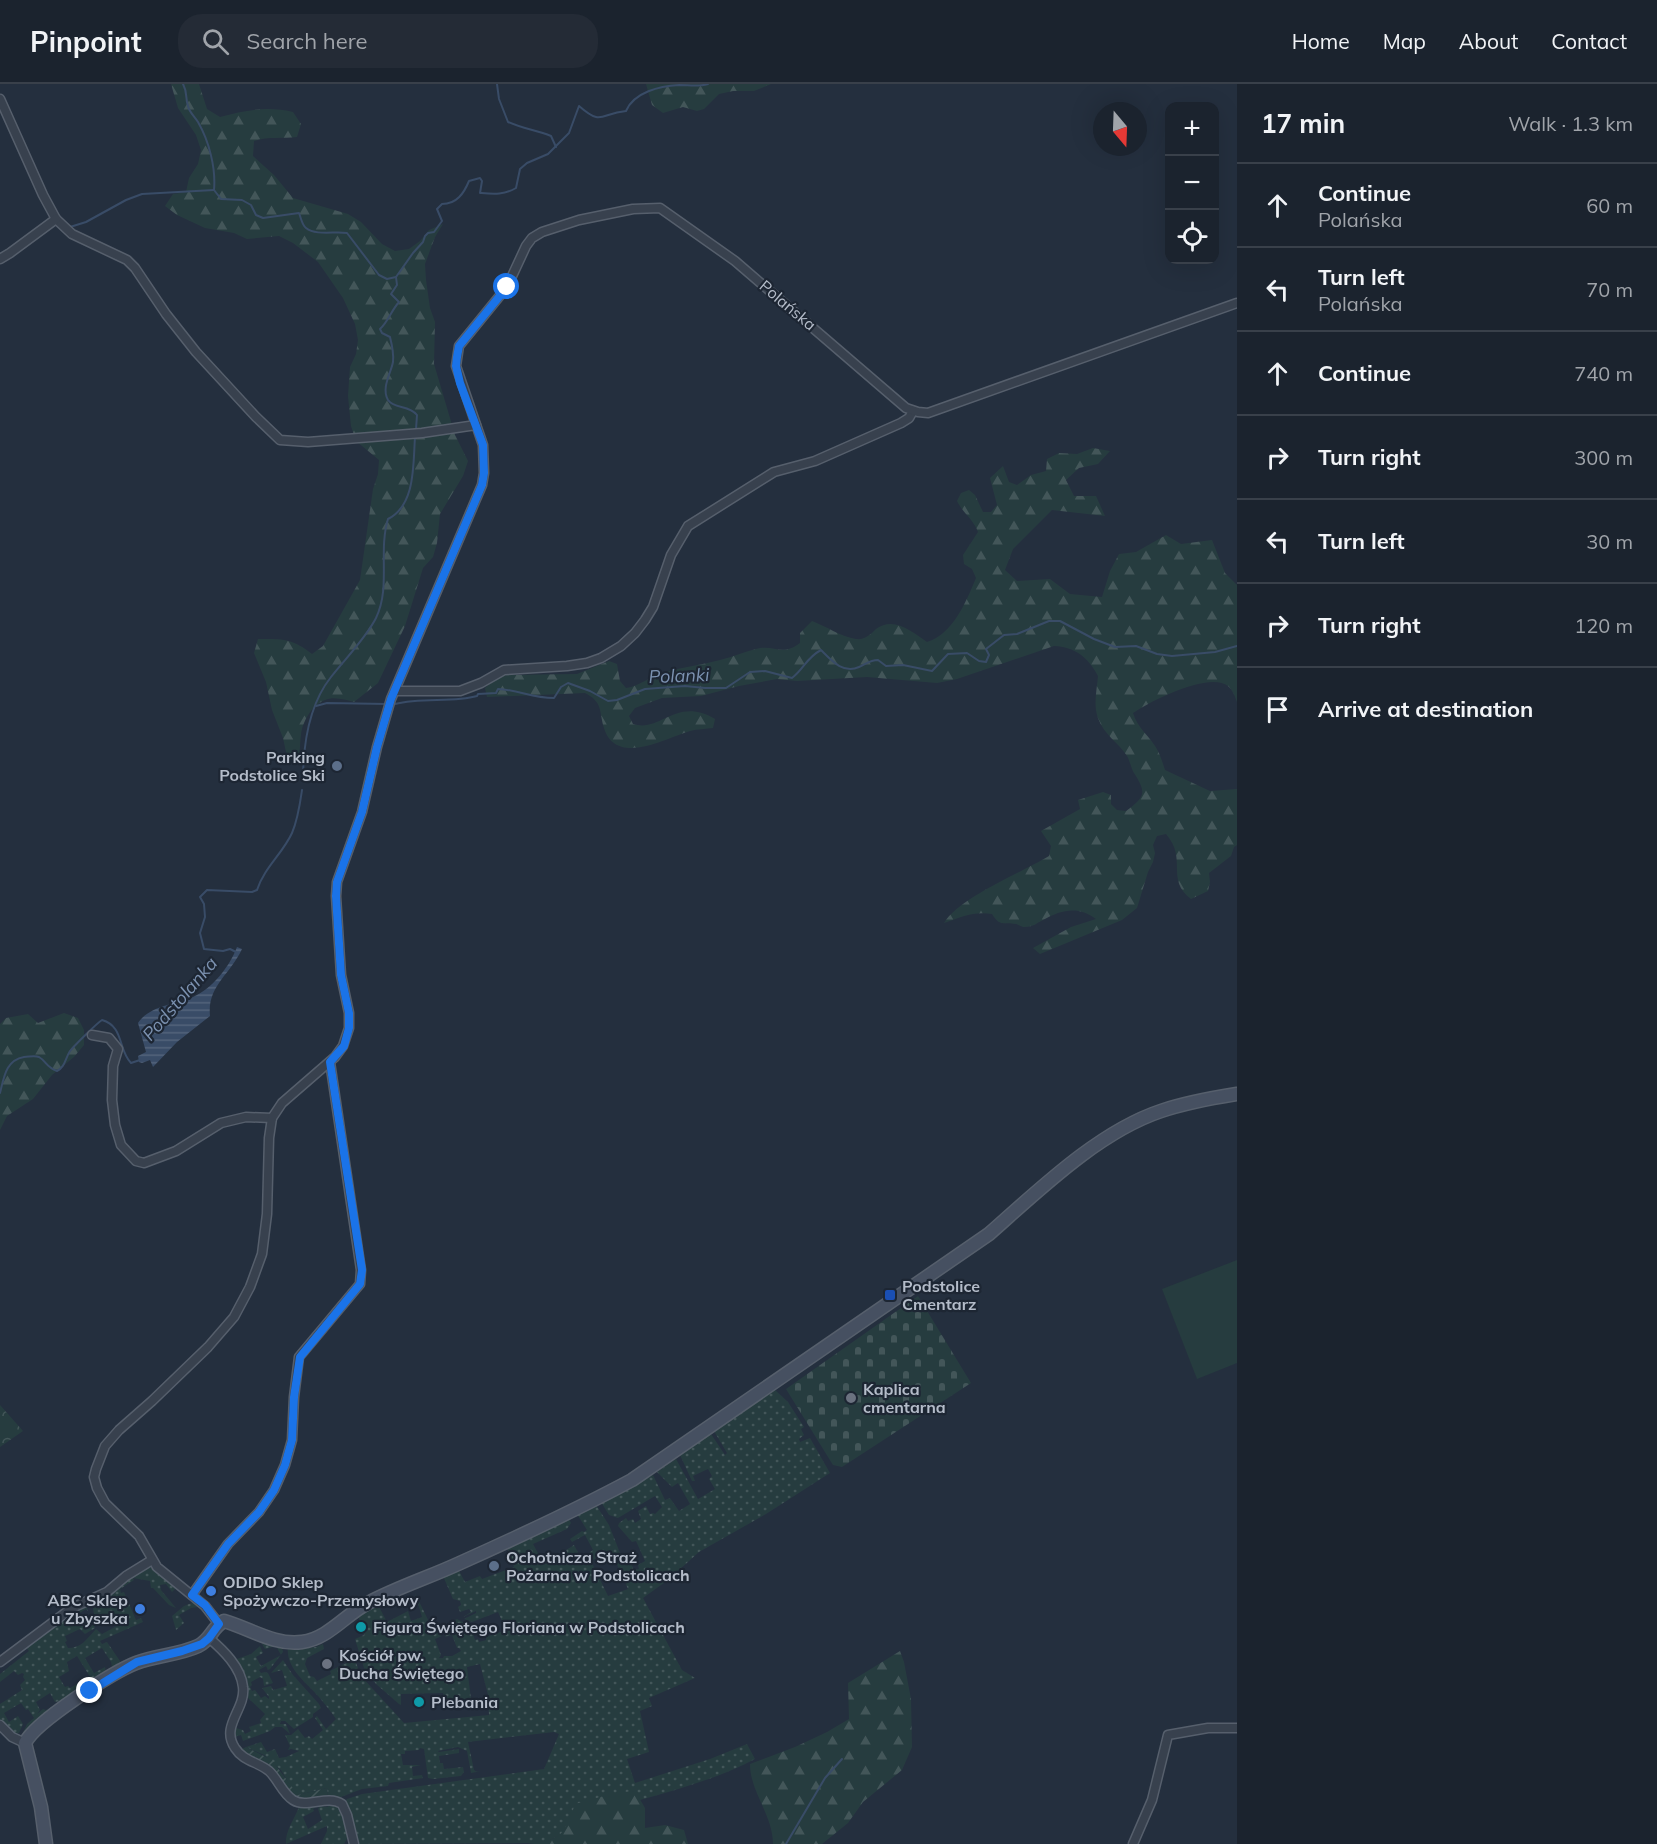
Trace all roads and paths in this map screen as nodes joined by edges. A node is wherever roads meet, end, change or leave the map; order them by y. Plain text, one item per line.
1 (0, 99) edge
2 (56, 219) junction
3 (0, 259) edge
4 (1237, 303) edge
5 (913, 411) junction
6 (476, 425) junction
7 (395, 691) junction
8 (92, 1035) dead end
9 (330, 1062) junction
10 (1237, 1094) edge
11 (272, 1118) junction
12 (152, 1560) junction
13 (192, 1595) junction
14 (219, 1624) junction
15 (209, 1638) junction
16 (0, 1662) edge
17 (0, 1725) edge
18 (1237, 1728) edge
19 (25, 1743) junction
20 (46, 1844) edge
21 (354, 1844) edge
22 (1133, 1844) edge

1 - 2 street
2 - 3 street
2 - 6 street
4 - 5 street
5 - 6 street, Polańska
5 - 7 street
6 - 7 street, Polańska
7 - 9 street, Polańska
8 - 11 street
9 - 11 street, Polańska
9 - 13 street
10 - 14 street
11 - 12 street
12 - 13 street
12 - 16 street
13 - 14 street
14 - 15 street
15 - 19 street
15 - 21 street
17 - 19 street
18 - 22 street
19 - 20 street

